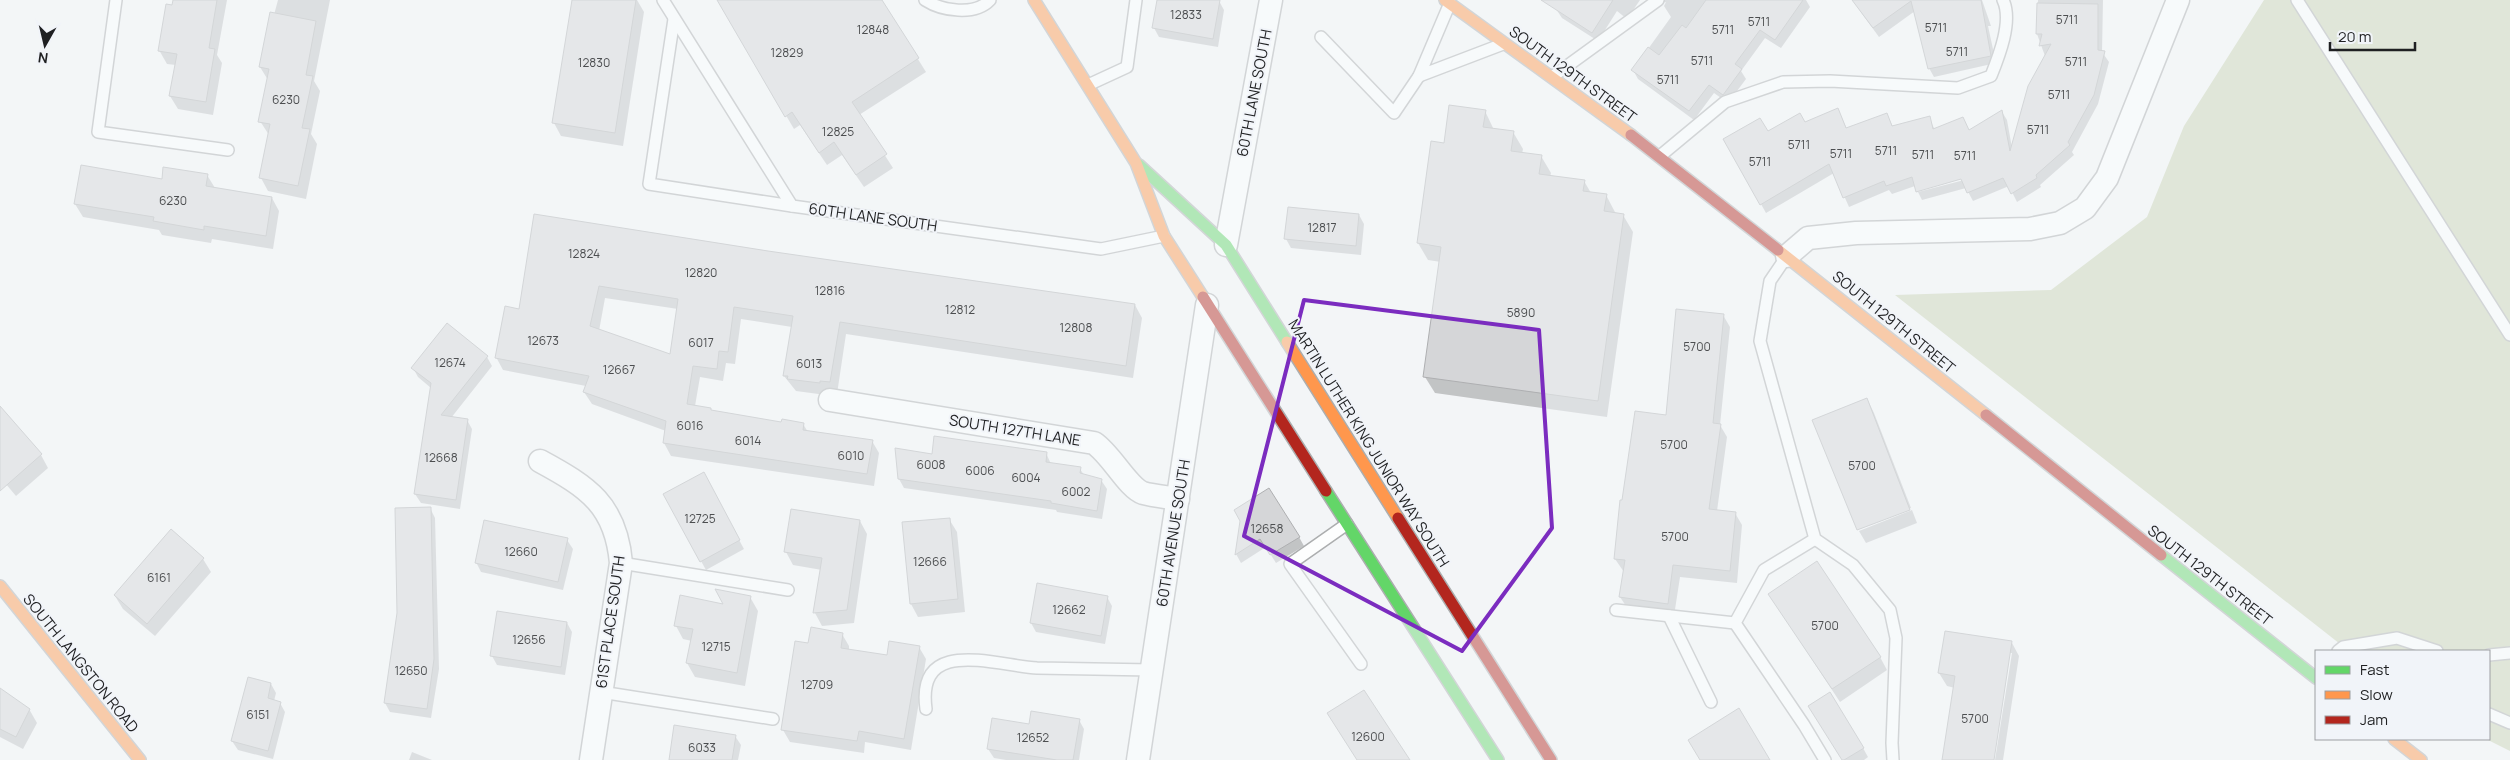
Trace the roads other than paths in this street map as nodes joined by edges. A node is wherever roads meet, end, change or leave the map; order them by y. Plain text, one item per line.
1 (116, 0) edge
2 (663, 0) edge
3 (925, 0) edge
4 (990, 0) edge
5 (1034, 0) edge
6 (1136, 0) edge
7 (1272, 0) edge
8 (1658, 0) edge
9 (2003, 0) edge
10 (2178, 0) edge
11 (2297, 0) edge
12 (1447, 2) edge
13 (674, 18) junction
14 (1321, 37) dead end
15 (1505, 43) junction
16 (1419, 76) junction
17 (1552, 78) junction
18 (1088, 85) junction
19 (228, 150) dead end
20 (1660, 156) junction
21 (1136, 163) junction
22 (792, 206) junction
23 (1164, 236) junction
24 (1226, 245) junction
25 (1787, 256) junction
26 (1207, 305) junction
27 (2510, 335) edge
28 (830, 400) dead end
29 (540, 461) dead end
30 (1178, 499) junction
31 (1347, 524) junction
32 (1815, 539) junction
33 (621, 563) junction
34 (0, 586) edge
35 (788, 590) dead end
36 (1616, 610) dead end
37 (1670, 616) junction
38 (1735, 623) junction
39 (2339, 650) edge
40 (2434, 650) edge
41 (2510, 653) edge
42 (2490, 655) edge
43 (1361, 664) dead end
44 (1152, 670) junction
45 (2315, 675) edge
46 (601, 692) junction
47 (1711, 702) dead end
48 (926, 708) dead end
49 (2490, 714) edge
50 (773, 719) dead end
51 (2510, 723) edge
52 (2395, 740) edge
53 (140, 760) edge
54 (590, 760) edge
55 (1138, 760) edge
56 (1498, 760) edge
57 (1551, 760) edge
58 (1825, 760) edge
59 (1893, 760) edge
60 (2421, 760) edge

1 - 19 lane
2 - 13 lane, 60TH LANE SOUTH
3 - 4 lane
5 - 18 main road, MARTIN LUTHER KING JUNIOR WAY SOUTH
6 - 18 lane
7 - 24 street, 60TH LANE SOUTH
8 - 17 lane
9 - 20 lane
10 - 25 street
11 - 27 lane
12 - 15 main road, SOUTH 129TH STREET
12 - 16 lane
13 - 22 lane, 60TH LANE SOUTH
13 - 22 lane
14 - 16 lane
15 - 16 lane
15 - 17 main road, SOUTH 129TH STREET
17 - 20 main road, SOUTH 129TH STREET
18 - 21 main road, MARTIN LUTHER KING JUNIOR WAY SOUTH
20 - 25 main road, SOUTH 129TH STREET
21 - 23 main road, MARTIN LUTHER KING JUNIOR WAY SOUTH
21 - 24 main road, MARTIN LUTHER KING JUNIOR WAY SOUTH
22 - 23 lane, 60TH LANE SOUTH
23 - 26 main road, MARTIN LUTHER KING JUNIOR WAY SOUTH
24 - 57 main road, MARTIN LUTHER KING JUNIOR WAY SOUTH
25 - 32 lane
25 - 45 main road, SOUTH 129TH STREET
26 - 30 street, 60TH AVENUE SOUTH
26 - 31 main road, MARTIN LUTHER KING JUNIOR WAY SOUTH
28 - 30 street, SOUTH 127TH LANE
29 - 33 street, 61ST PLACE SOUTH
30 - 44 street, 60TH AVENUE SOUTH
31 - 43 lane
31 - 56 main road, MARTIN LUTHER KING JUNIOR WAY SOUTH
32 - 38 lane
32 - 59 lane
33 - 35 lane
33 - 46 street, 61ST PLACE SOUTH
34 - 53 main road, SOUTH LANGSTON ROAD
36 - 37 lane
37 - 38 lane
37 - 47 lane
38 - 58 lane
39 - 40 lane
41 - 42 lane
44 - 48 lane
44 - 55 street, 60TH AVENUE SOUTH
46 - 50 lane
46 - 54 street, 61ST PLACE SOUTH
49 - 51 lane
52 - 60 main road

